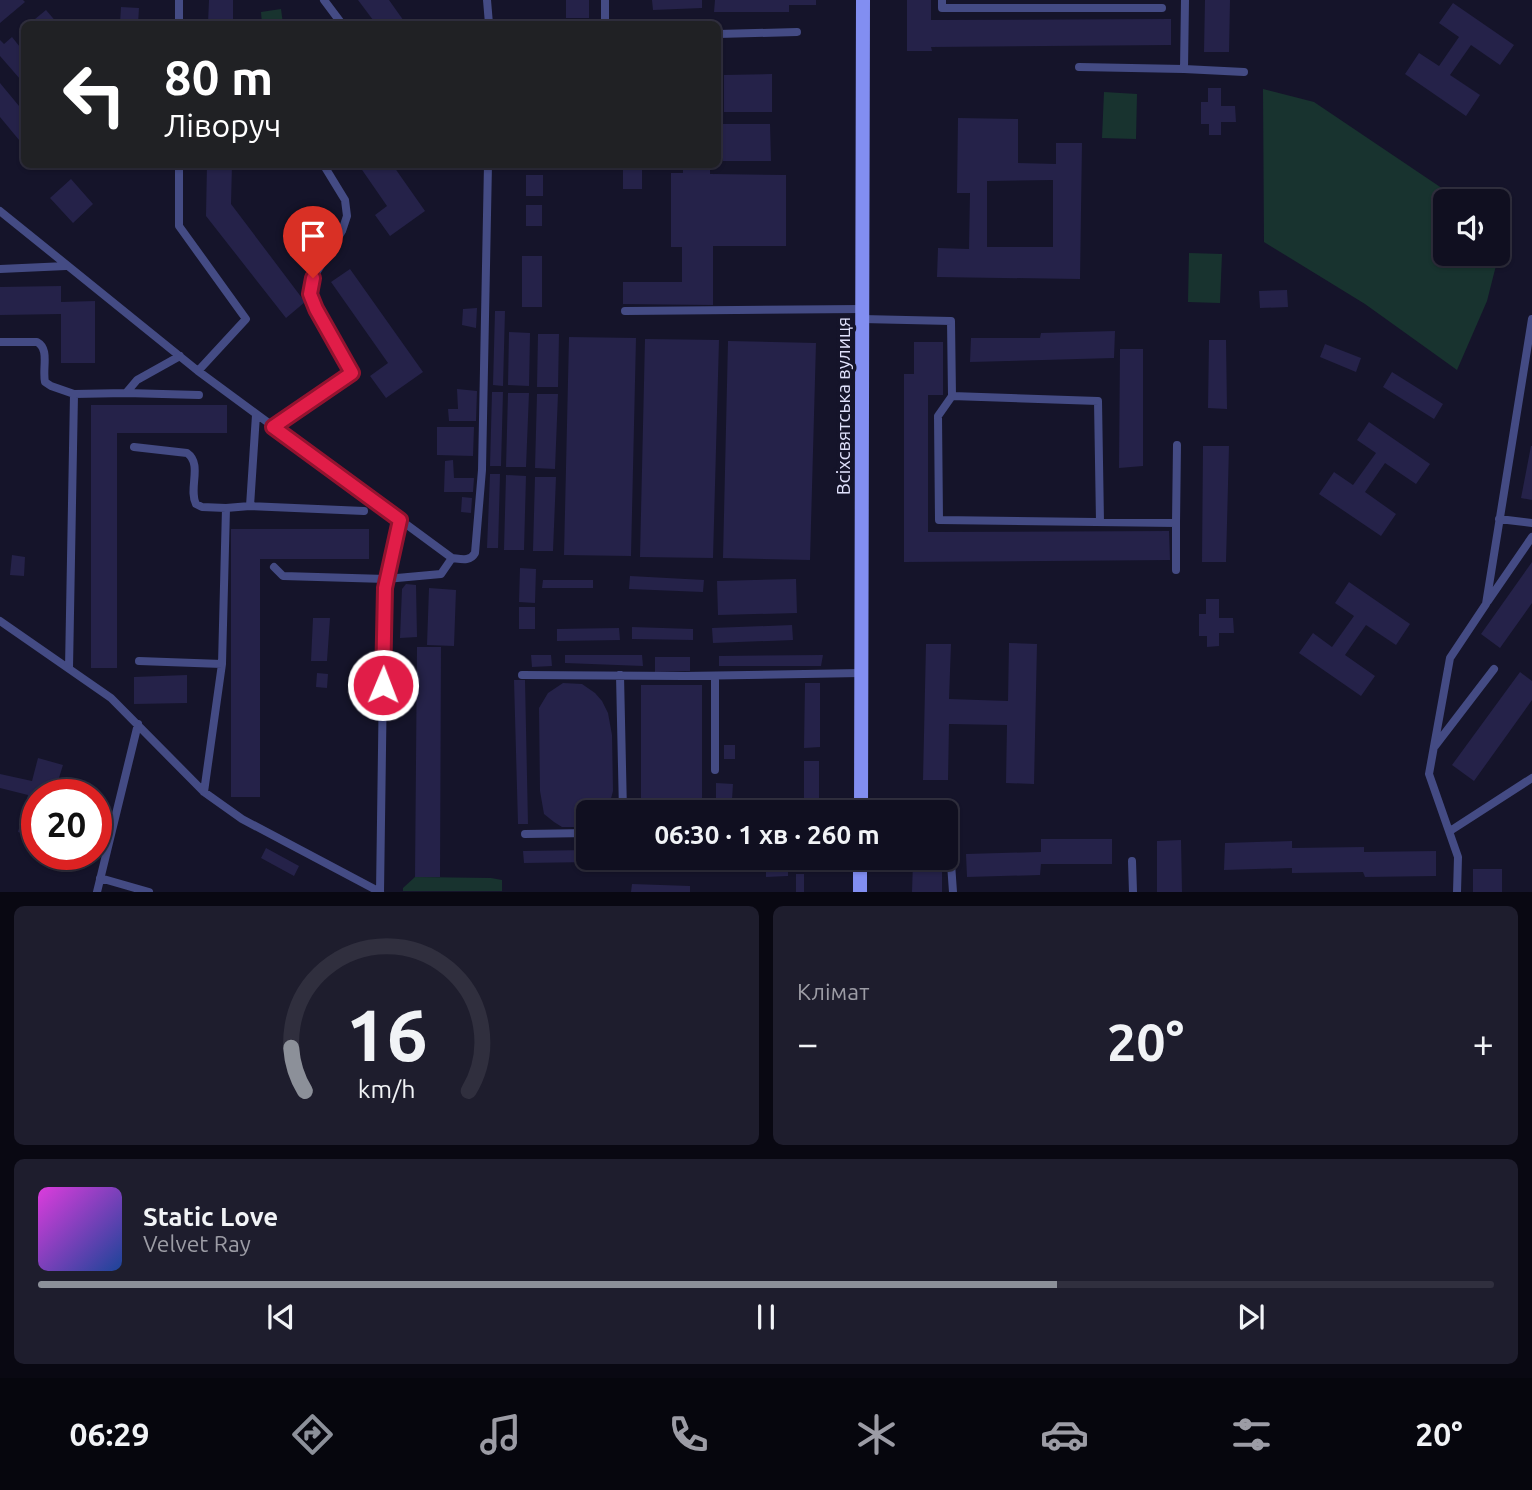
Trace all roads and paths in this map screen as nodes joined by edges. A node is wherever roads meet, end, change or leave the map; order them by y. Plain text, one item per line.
1 (179, 0) edge
2 (324, 0) edge
3 (487, 0) edge
4 (605, 0) edge
5 (863, 0) edge
6 (942, 0) edge
7 (1185, 0) edge
8 (1162, 8) dead end
9 (179, 21) edge
10 (340, 21) edge
11 (489, 21) edge
12 (604, 21) edge
13 (797, 32) dead end
14 (721, 34) edge
15 (1079, 66) dead end
16 (1184, 69) junction
17 (1244, 72) dead end
18 (179, 168) edge
19 (325, 168) edge
20 (488, 168) edge
21 (0, 211) edge
22 (66, 265) junction
23 (0, 269) edge
24 (625, 311) dead end
25 (862, 314) junction
26 (1532, 319) edge
27 (0, 342) edge
28 (180, 356) junction
29 (198, 371) junction
30 (126, 393) junction
31 (74, 394) junction
32 (199, 395) dead end
33 (952, 396) junction
34 (256, 415) junction
35 (273, 427) junction
36 (1177, 445) dead end
37 (134, 447) dead end
38 (250, 506) junction
39 (226, 508) junction
40 (364, 512) dead end
41 (1499, 519) junction
42 (400, 520) junction
43 (1100, 522) junction
44 (1176, 523) junction
45 (1532, 523) edge
46 (1532, 537) edge
47 (452, 558) junction
48 (274, 568) dead end
49 (1176, 570) dead end
50 (386, 579) junction
51 (1486, 604) junction
52 (0, 621) edge
53 (139, 661) dead end
54 (222, 664) junction
55 (69, 668) junction
56 (1494, 669) dead end
57 (861, 673) junction
58 (522, 675) dead end
59 (620, 676) junction
60 (715, 676) junction
61 (138, 724) junction
62 (1433, 748) junction
63 (715, 771) dead end
64 (1532, 778) edge
65 (204, 792) junction
66 (623, 800) edge
67 (861, 800) edge
68 (1450, 831) junction
69 (576, 833) edge
70 (525, 834) dead end
71 (1132, 861) dead end
72 (860, 870) edge
73 (952, 870) edge
74 (100, 878) junction
75 (96, 891) edge
76 (149, 891) edge
77 (380, 891) edge
78 (860, 891) edge
79 (953, 891) edge
80 (1133, 891) edge
81 (1457, 891) edge

1 - 9 lane
2 - 10 lane
3 - 11 lane
4 - 12 lane
5 - 25 street, Всіхсвятська вулиця
6 - 8 lane
7 - 16 lane
13 - 14 lane
15 - 16 lane
16 - 17 lane
18 - 29 lane
19 - 35 lane
20 - 47 lane
21 - 22 lane
22 - 23 lane
22 - 28 lane
24 - 25 lane
25 - 33 lane
25 - 57 street, Всіхсвятська вулиця
26 - 41 lane
27 - 31 lane
28 - 29 lane
28 - 30 lane
29 - 34 lane
30 - 31 lane
30 - 32 lane
31 - 55 lane
33 - 43 lane
33 - 43 lane
34 - 35 lane
34 - 38 lane
35 - 42 lane
36 - 44 lane
37 - 39 lane
38 - 39 lane
38 - 40 lane
39 - 54 lane
41 - 45 lane
41 - 51 lane
42 - 47 lane
42 - 50 lane
43 - 44 lane
44 - 49 lane
46 - 51 lane
47 - 50 lane
48 - 50 lane
50 - 77 lane
51 - 62 lane
52 - 55 lane
53 - 54 lane
54 - 65 lane
55 - 61 lane
56 - 62 lane
57 - 60 lane
57 - 67 street, Всіхсвятська вулиця
58 - 59 lane
59 - 60 lane
59 - 66 lane
60 - 63 lane
61 - 65 lane
61 - 74 lane
62 - 68 lane
64 - 68 lane
65 - 77 lane
68 - 81 lane
69 - 70 lane
71 - 80 lane
72 - 78 street
73 - 79 lane
74 - 75 lane
74 - 76 lane

